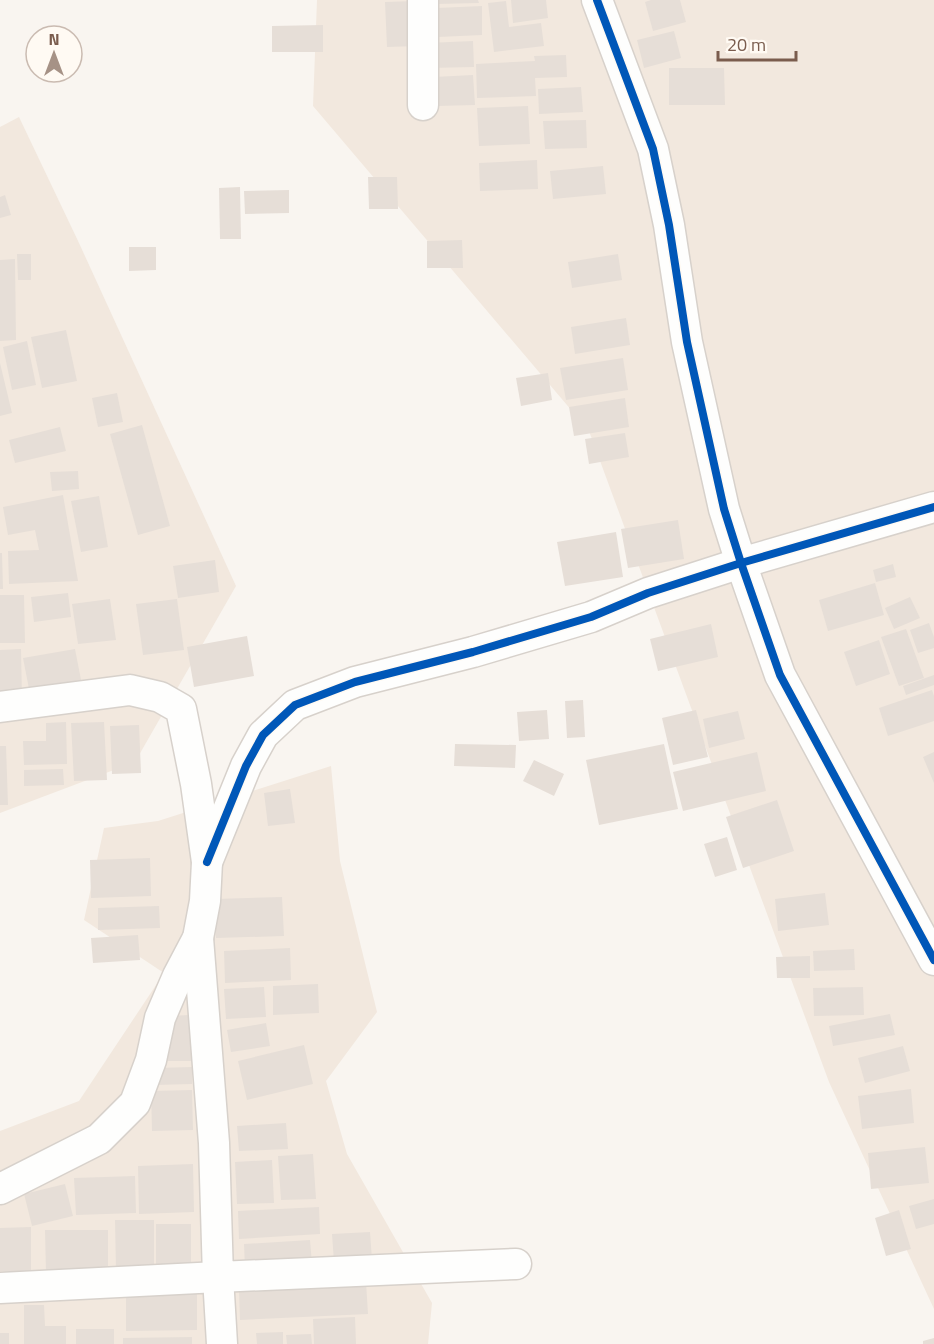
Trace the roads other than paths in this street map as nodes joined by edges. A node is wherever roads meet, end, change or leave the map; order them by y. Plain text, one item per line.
1 (423, 0) edge
2 (597, 0) edge
3 (423, 105) dead end
4 (934, 507) edge
5 (741, 563) junction
6 (0, 707) edge
7 (207, 862) junction
8 (198, 938) junction
9 (934, 960) edge
10 (0, 1189) edge
11 (516, 1264) dead end
12 (218, 1277) junction
13 (0, 1288) edge
14 (222, 1344) edge

1 - 3 street
2 - 5 street
4 - 5 street
5 - 7 street
5 - 9 street
6 - 7 street
7 - 8 street
8 - 10 street
8 - 12 street
11 - 12 street
12 - 13 street
12 - 14 street

